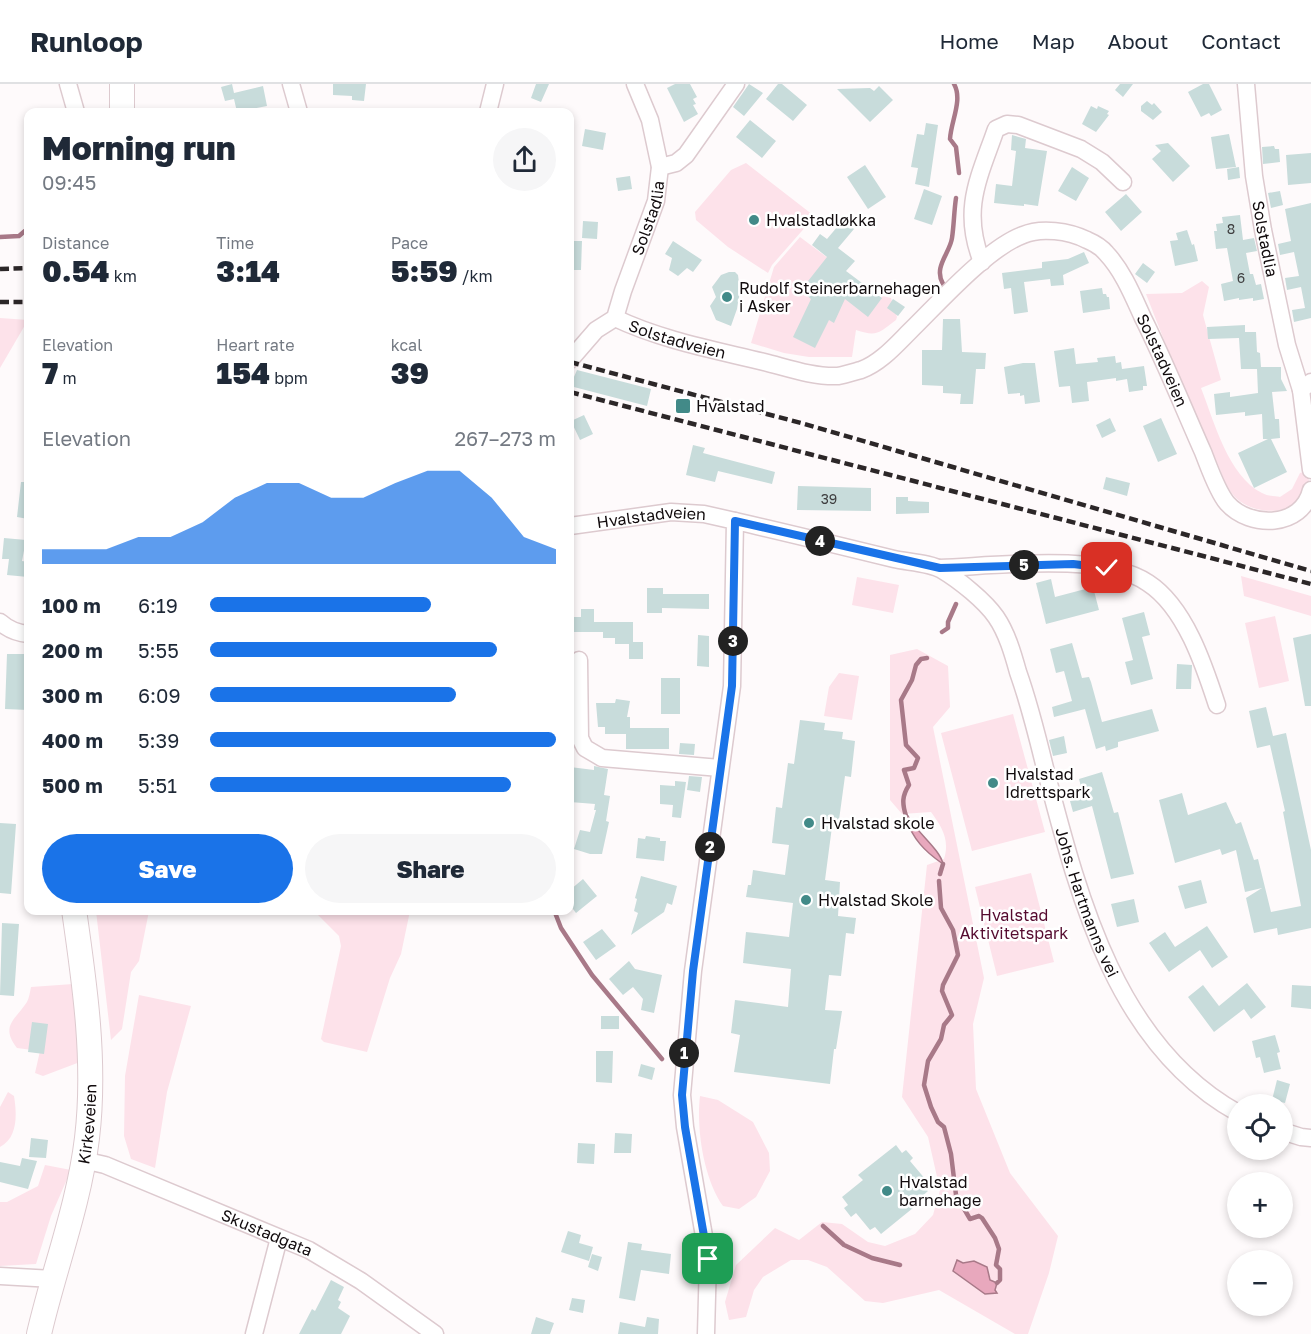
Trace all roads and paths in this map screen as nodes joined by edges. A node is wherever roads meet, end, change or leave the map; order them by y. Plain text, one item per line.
1 (68, 84) edge
2 (122, 84) edge
3 (291, 84) edge
4 (495, 84) edge
5 (635, 84) edge
6 (736, 84) edge
7 (1246, 84) edge
8 (75, 108) edge
9 (122, 108) edge
10 (298, 108) edge
11 (489, 108) edge
12 (660, 167) junction
13 (1123, 182) dead end
14 (982, 262) junction
15 (615, 318) junction
16 (574, 355) edge
17 (1306, 386) edge
18 (1311, 470) edge
19 (1311, 490) edge
20 (735, 521) junction
21 (574, 525) edge
22 (940, 568) junction
23 (0, 622) edge
24 (24, 633) edge
25 (579, 660) dead end
26 (1216, 705) dead end
27 (720, 768) junction
28 (75, 915) edge
29 (1227, 1107) edge
30 (1293, 1135) edge
31 (1311, 1138) edge
32 (83, 1160) junction
33 (279, 1238) junction
34 (0, 1276) edge
35 (53, 1279) junction
36 (39, 1334) edge
37 (254, 1334) edge
38 (435, 1334) edge
39 (706, 1334) edge

1 - 8 street
2 - 9 main road
3 - 10 street
4 - 11 street
5 - 12 street
6 - 12 street, Solstadlia
7 - 17 street, Solstadlia
12 - 15 street, Solstadlia
13 - 14 street
14 - 15 street, Solstadveien
14 - 19 street, Solstadveien
15 - 16 street
17 - 18 street
20 - 21 street, Hvalstadveien
20 - 22 street, Johs. Hartmanns vei
20 - 27 street
22 - 26 street, Johs. Hartmanns vei
22 - 29 street, Johs. Hartmanns vei
23 - 24 street
25 - 27 street
27 - 39 street
28 - 32 main road, Kirkeveien
30 - 31 street
32 - 33 street, Skustadgata
32 - 35 main road, Kirkeveien
33 - 37 street
33 - 38 street, Skustadgata
34 - 35 street
35 - 36 main road, Kirkeveien

